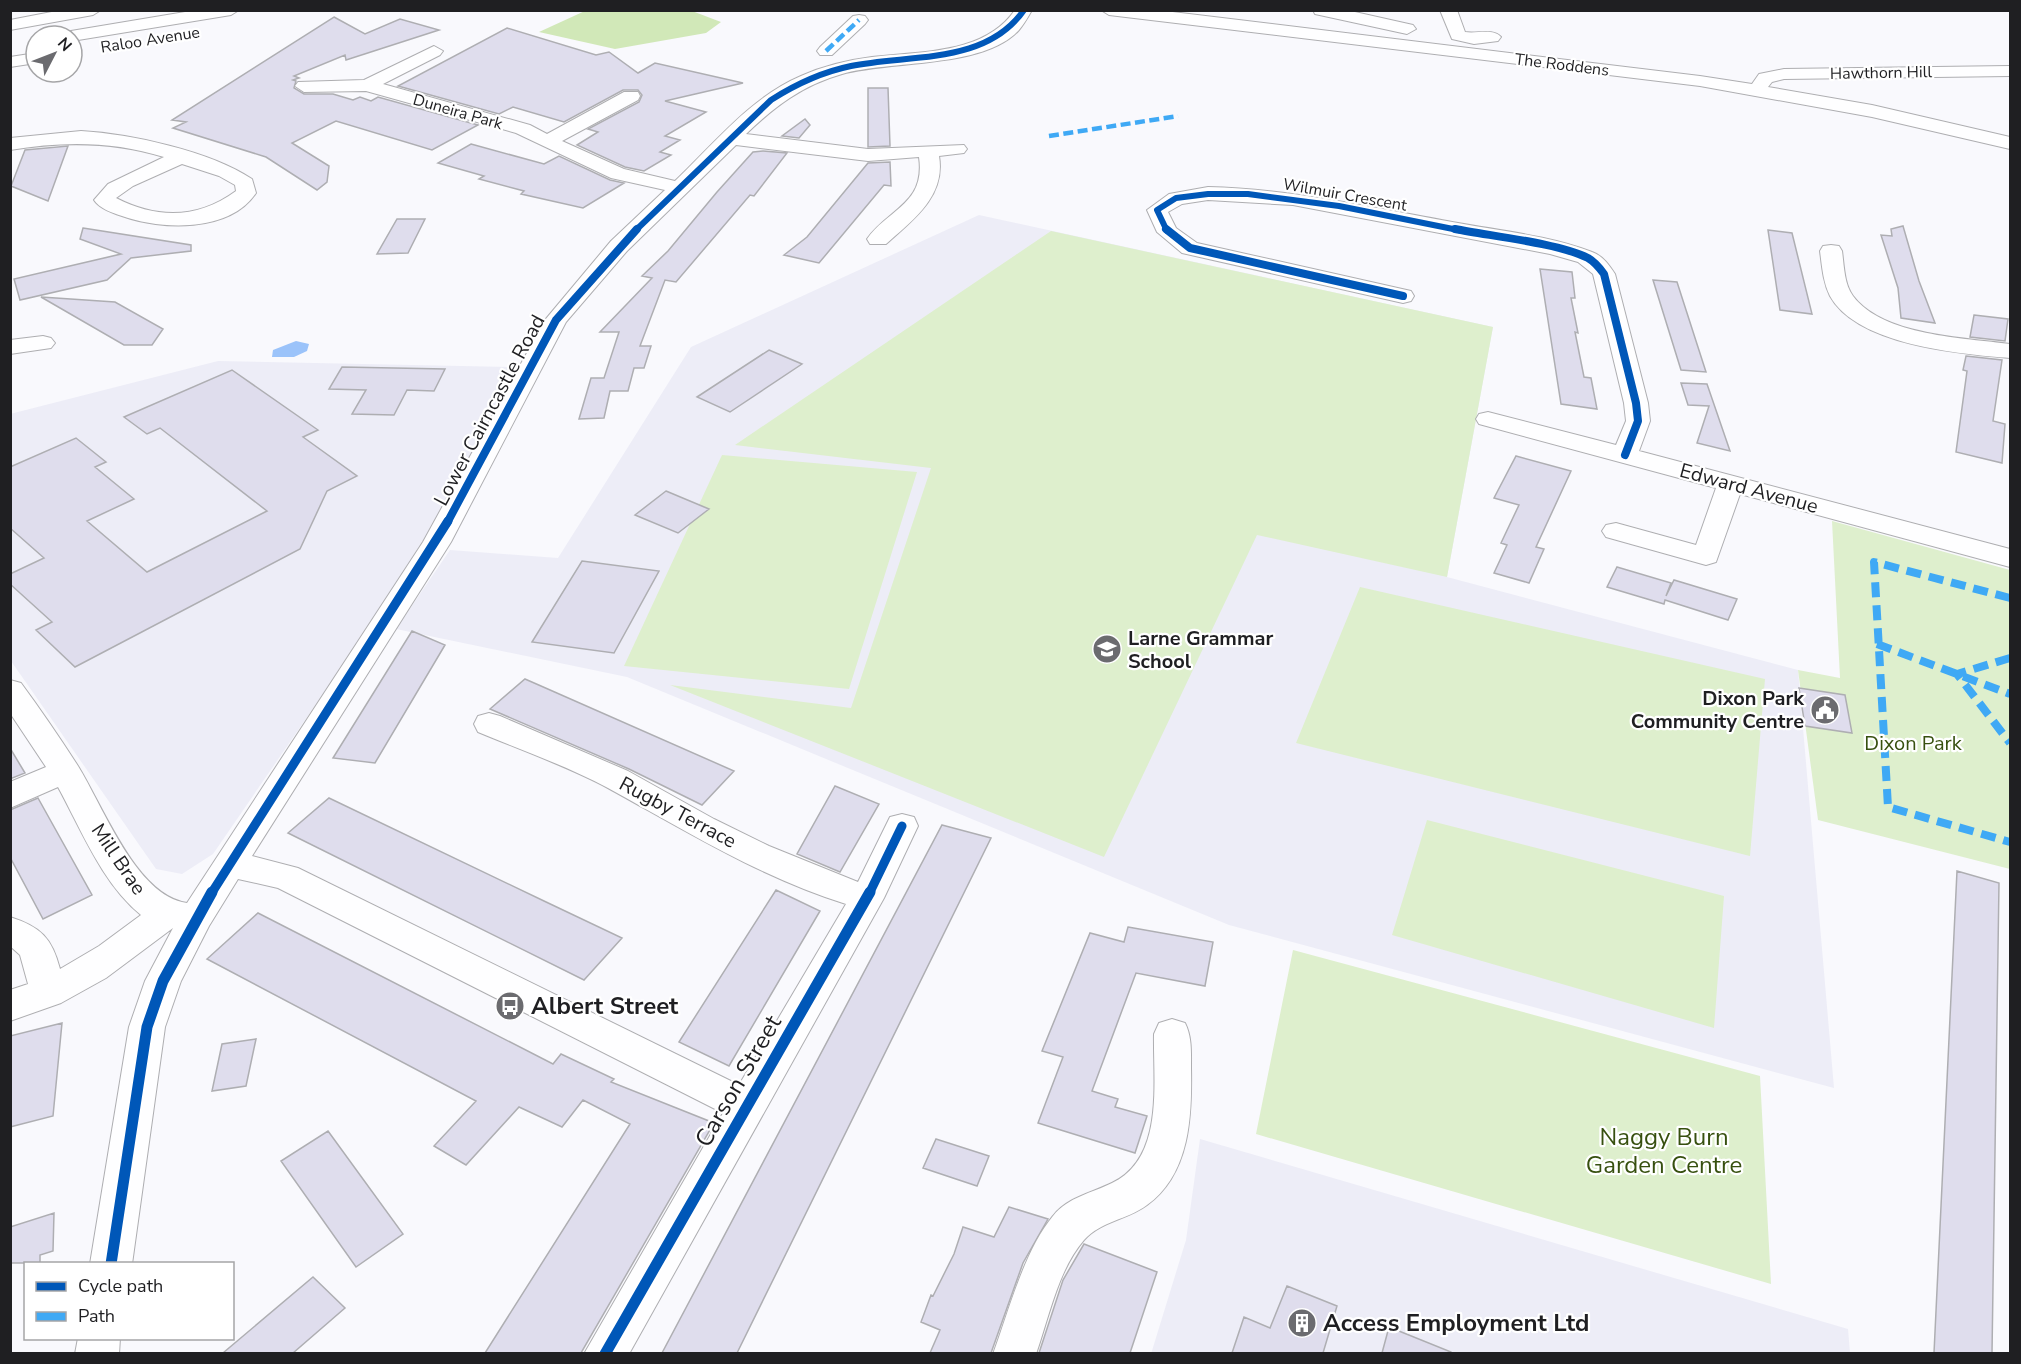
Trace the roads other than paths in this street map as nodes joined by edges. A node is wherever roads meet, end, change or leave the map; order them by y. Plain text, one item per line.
1 (93, 10) edge
2 (100, 10) edge
3 (166, 10) edge
4 (1024, 10) edge
5 (1109, 10) edge
6 (1322, 10) edge
7 (1448, 10) edge
8 (1418, 15) dead end
9 (230, 18) edge
10 (859, 20) dead end
11 (60, 24) edge
12 (1386, 24) junction
13 (84, 35) edge
14 (1507, 37) dead end
15 (84, 49) edge
16 (1440, 50) junction
17 (434, 51) dead end
18 (826, 51) dead end
19 (2010, 70) edge
20 (367, 85) junction
21 (304, 86) dead end
22 (1758, 89) junction
23 (631, 96) dead end
24 (729, 138) junction
25 (548, 141) junction
26 (2010, 143) edge
27 (10, 144) edge
28 (957, 149) dead end
29 (928, 152) junction
30 (181, 157) junction
31 (677, 187) junction
32 (878, 239) dead end
33 (1831, 251) dead end
34 (1403, 296) dead end
35 (43, 342) dead end
36 (10, 347) edge
37 (2010, 351) edge
38 (1488, 419) dead end
39 (1625, 455) junction
40 (1731, 483) junction
41 (1616, 531) dead end
42 (2010, 558) edge
43 (10, 690) edge
44 (489, 724) dead end
45 (65, 771) junction
46 (10, 796) edge
47 (902, 826) dead end
48 (230, 864) junction
49 (867, 898) junction
50 (182, 915) junction
51 (10, 931) edge
52 (48, 993) junction
53 (10, 1006) edge
54 (1172, 1034) dead end
55 (745, 1106) junction
56 (111, 1262) edge
57 (605, 1353) edge
58 (1014, 1353) edge

1 - 11 street
2 - 3 street
4 - 24 street, Lower Cairncastle Road
5 - 16 street, The Roddens
6 - 12 street
7 - 14 street
8 - 12 street
9 - 13 street
9 - 15 street, Raloo Avenue
10 - 18 street
12 - 16 street
16 - 22 street, The Roddens
17 - 20 street, Duneira Park
19 - 22 street, Hawthorn Hill
20 - 21 street, Duneira Park
20 - 25 street, Duneira Park
22 - 26 street, The Roddens
23 - 25 street
24 - 29 street
24 - 31 street, Lower Cairncastle Road
25 - 31 street, Duneira Park
27 - 30 street
28 - 29 street
29 - 32 street
30 - 30 street
31 - 48 street, Lower Cairncastle Road
33 - 37 street
34 - 39 street, Wilmuir Crescent
35 - 36 street
38 - 39 street, Edward Avenue
39 - 40 street, Edward Avenue
40 - 41 street
40 - 42 street, Edward Avenue
43 - 45 street, Mill Brae
44 - 49 street, Rugby Terrace
45 - 46 street
45 - 50 street, Mill Brae
47 - 49 street, Carson Street
48 - 50 street, Lower Cairncastle Road
48 - 55 street
49 - 55 street, Carson Street
50 - 52 street
50 - 56 street
51 - 52 street
52 - 53 street
54 - 58 street
55 - 57 street, Carson Street

